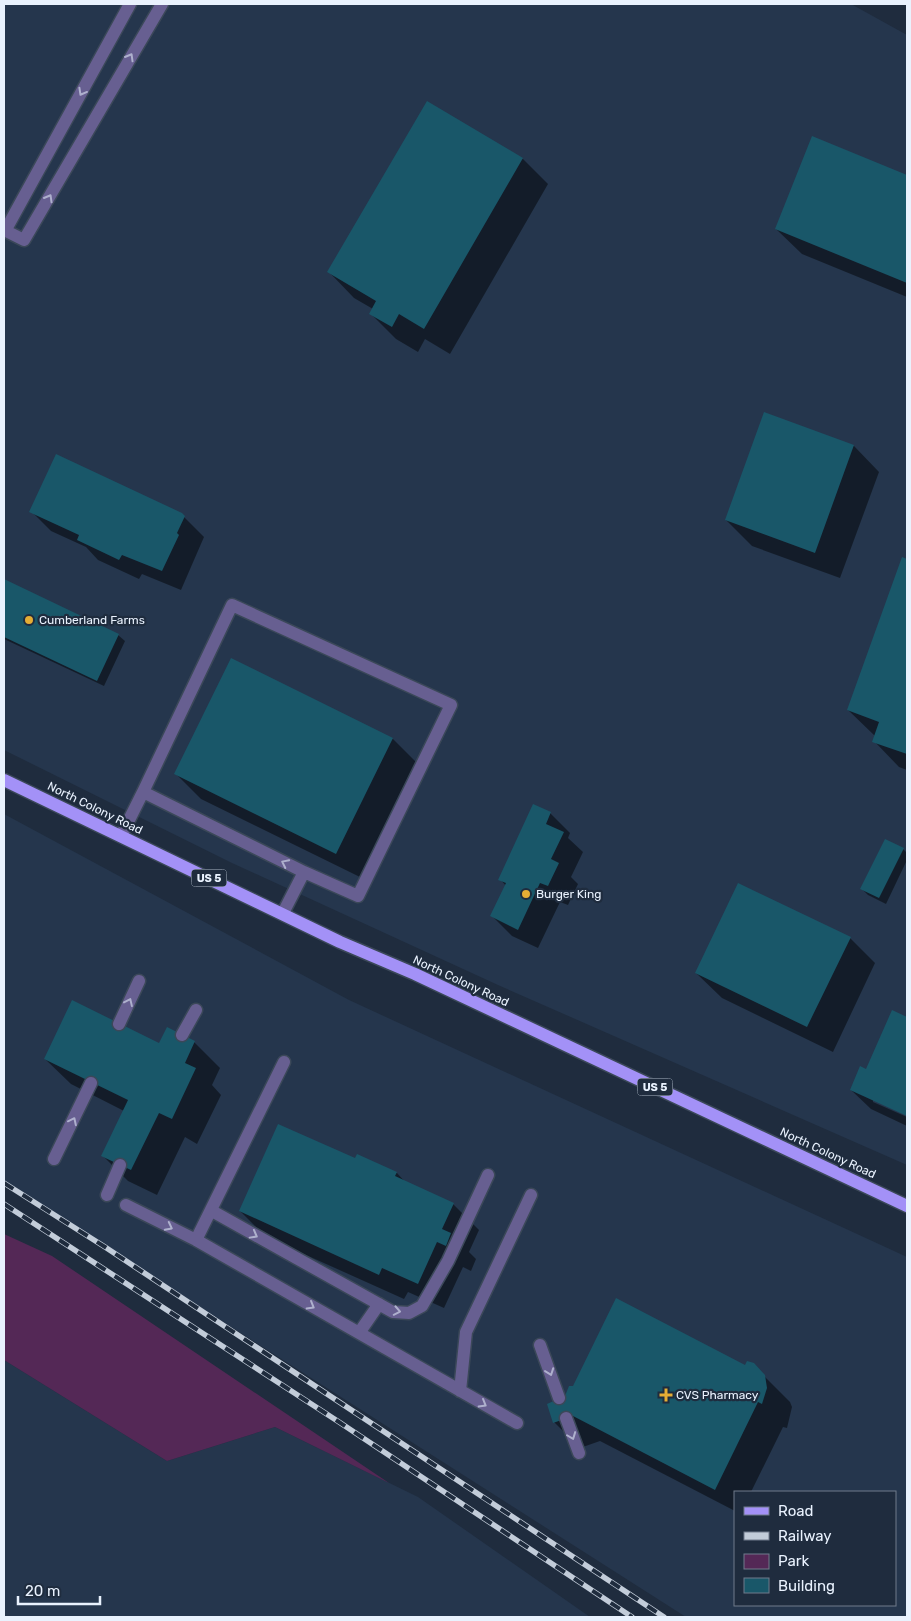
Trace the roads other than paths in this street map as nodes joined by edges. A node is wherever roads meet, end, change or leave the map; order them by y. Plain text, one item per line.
1 (130, 4) edge
2 (162, 4) edge
3 (5, 230) edge
4 (4, 780) edge
5 (143, 792) junction
6 (121, 836) junction
7 (304, 872) junction
8 (283, 912) junction
9 (139, 981) dead end
10 (196, 1010) dead end
11 (119, 1024) dead end
12 (182, 1035) dead end
13 (284, 1062) dead end
14 (91, 1083) dead end
15 (54, 1159) dead end
16 (120, 1165) dead end
17 (488, 1175) dead end
18 (107, 1195) dead end
19 (531, 1195) dead end
20 (126, 1205) dead end
21 (907, 1206) edge
22 (212, 1211) junction
23 (196, 1240) junction
24 (379, 1304) junction
25 (359, 1333) junction
26 (540, 1345) dead end
27 (460, 1391) junction
28 (560, 1398) dead end
29 (566, 1418) dead end
30 (517, 1423) dead end
31 (579, 1453) dead end

1 -> 3 lane
3 -> 2 lane
4 - 6 main road, North Colony Road / US 5
5 - 6 lane
7 -> 5 lane
5 - 7 lane
6 - 8 main road, North Colony Road / US 5
7 - 8 lane
8 - 21 main road, North Colony Road / US 5
11 -> 9 lane
10 - 12 lane
13 - 22 lane
15 -> 14 lane
16 - 18 lane
24 -> 17 lane
19 - 27 lane
20 -> 23 lane
22 - 23 lane
22 -> 24 lane
23 -> 25 lane
24 - 25 lane
25 - 27 lane
26 -> 28 lane
27 -> 30 lane
29 -> 31 lane

